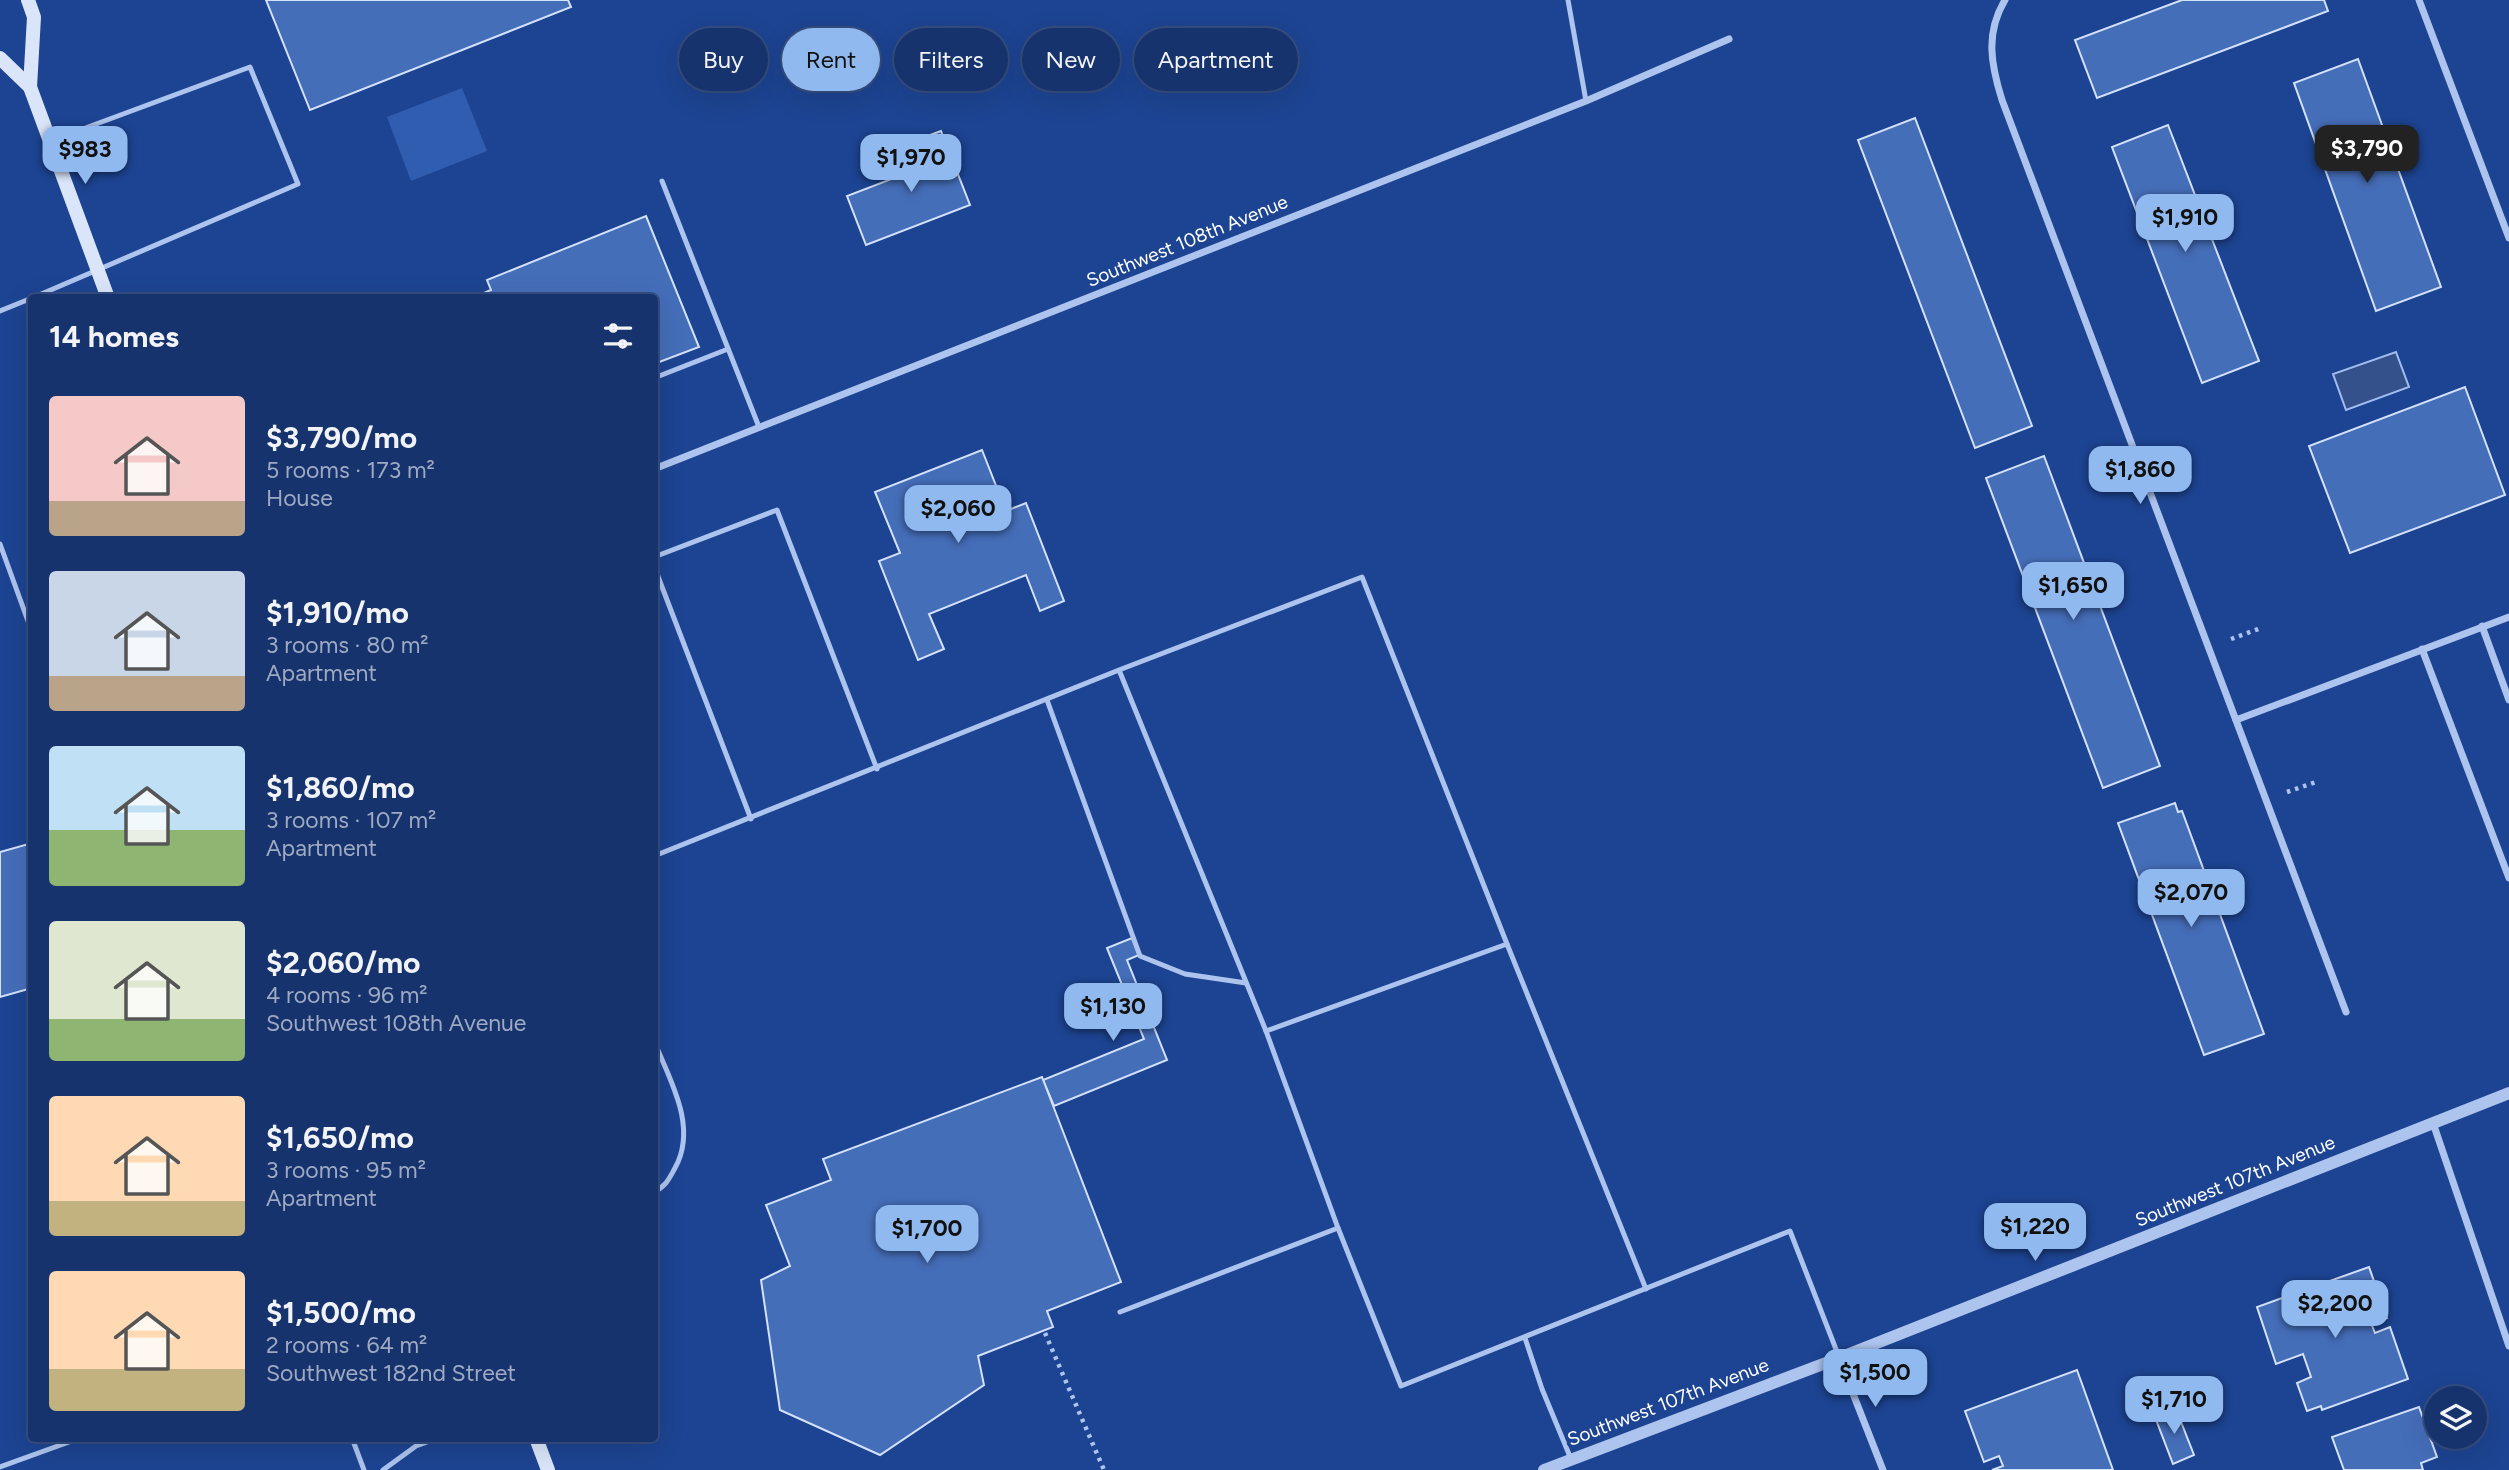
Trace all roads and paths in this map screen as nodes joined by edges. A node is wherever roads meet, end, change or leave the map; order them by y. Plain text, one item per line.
1 (28, 0) edge
2 (1568, 0) edge
3 (2005, 0) edge
4 (2419, 0) edge
5 (1729, 39) dead end
6 (0, 58) edge
7 (30, 87) junction
8 (1586, 101) junction
9 (50, 141) junction
10 (662, 181) dead end
11 (2509, 238) edge
12 (98, 270) junction
13 (41, 294) edge
14 (107, 294) edge
15 (28, 300) edge
16 (0, 311) edge
17 (729, 349) junction
18 (658, 376) edge
19 (759, 427) junction
20 (658, 467) edge
21 (0, 544) edge
22 (658, 555) edge
23 (658, 576) edge
24 (2509, 617) edge
25 (28, 621) edge
26 (2482, 626) junction
27 (2260, 628) dead end
28 (2227, 641) dead end
29 (2422, 649) junction
30 (1119, 670) junction
31 (1047, 700) junction
32 (2509, 700) edge
33 (2236, 720) junction
34 (877, 769) junction
35 (2319, 780) dead end
36 (2286, 793) dead end
37 (751, 819) junction
38 (658, 854) edge
39 (2509, 878) edge
40 (1507, 944) junction
41 (1246, 982) junction
42 (2346, 1012) dead end
43 (1266, 1031) junction
44 (658, 1051) edge
45 (2509, 1093) edge
46 (2433, 1123) junction
47 (658, 1190) edge
48 (1338, 1228) junction
49 (1646, 1289) junction
50 (1120, 1312) dead end
51 (1045, 1334) dead end
52 (1525, 1338) junction
53 (2509, 1346) edge
54 (1839, 1358) junction
55 (69, 1442) edge
56 (353, 1442) edge
57 (427, 1442) edge
58 (538, 1442) edge
59 (1572, 1459) junction
60 (0, 1467) edge
61 (363, 1470) edge
62 (383, 1470) edge
63 (548, 1470) edge
64 (1104, 1470) edge
65 (1544, 1470) edge
66 (1882, 1470) edge

1 - 7 main road
2 - 8 lane
3 - 33 street
4 - 11 street
5 - 8 street, Southwest 108th Avenue
6 - 7 main road
7 - 9 main road
8 - 19 street, Southwest 108th Avenue
9 - 12 main road
9 - 12 lane
10 - 17 lane
12 - 13 lane
12 - 14 main road
15 - 16 lane
17 - 18 lane
17 - 19 lane
19 - 20 street, Southwest 108th Avenue
21 - 25 lane
22 - 34 lane
23 - 37 lane
24 - 26 street
26 - 29 street
26 - 32 street
27 - 28 path
29 - 33 street
29 - 39 street
30 - 31 lane
30 - 40 lane
30 - 41 lane
31 - 34 lane
31 - 41 lane
33 - 42 street
34 - 37 lane
35 - 36 path
37 - 38 lane
40 - 43 lane
40 - 49 lane
41 - 43 lane
43 - 48 lane
44 - 47 lane
45 - 46 street, Southwest 107th Avenue
46 - 53 street
46 - 54 street, Southwest 107th Avenue
48 - 50 lane
48 - 52 lane
49 - 52 lane
49 - 54 lane
51 - 64 path
52 - 59 lane
54 - 59 street, Southwest 107th Avenue
54 - 66 street
55 - 60 lane
56 - 61 lane
57 - 62 lane
58 - 63 main road
59 - 65 street, Southwest 107th Avenue

